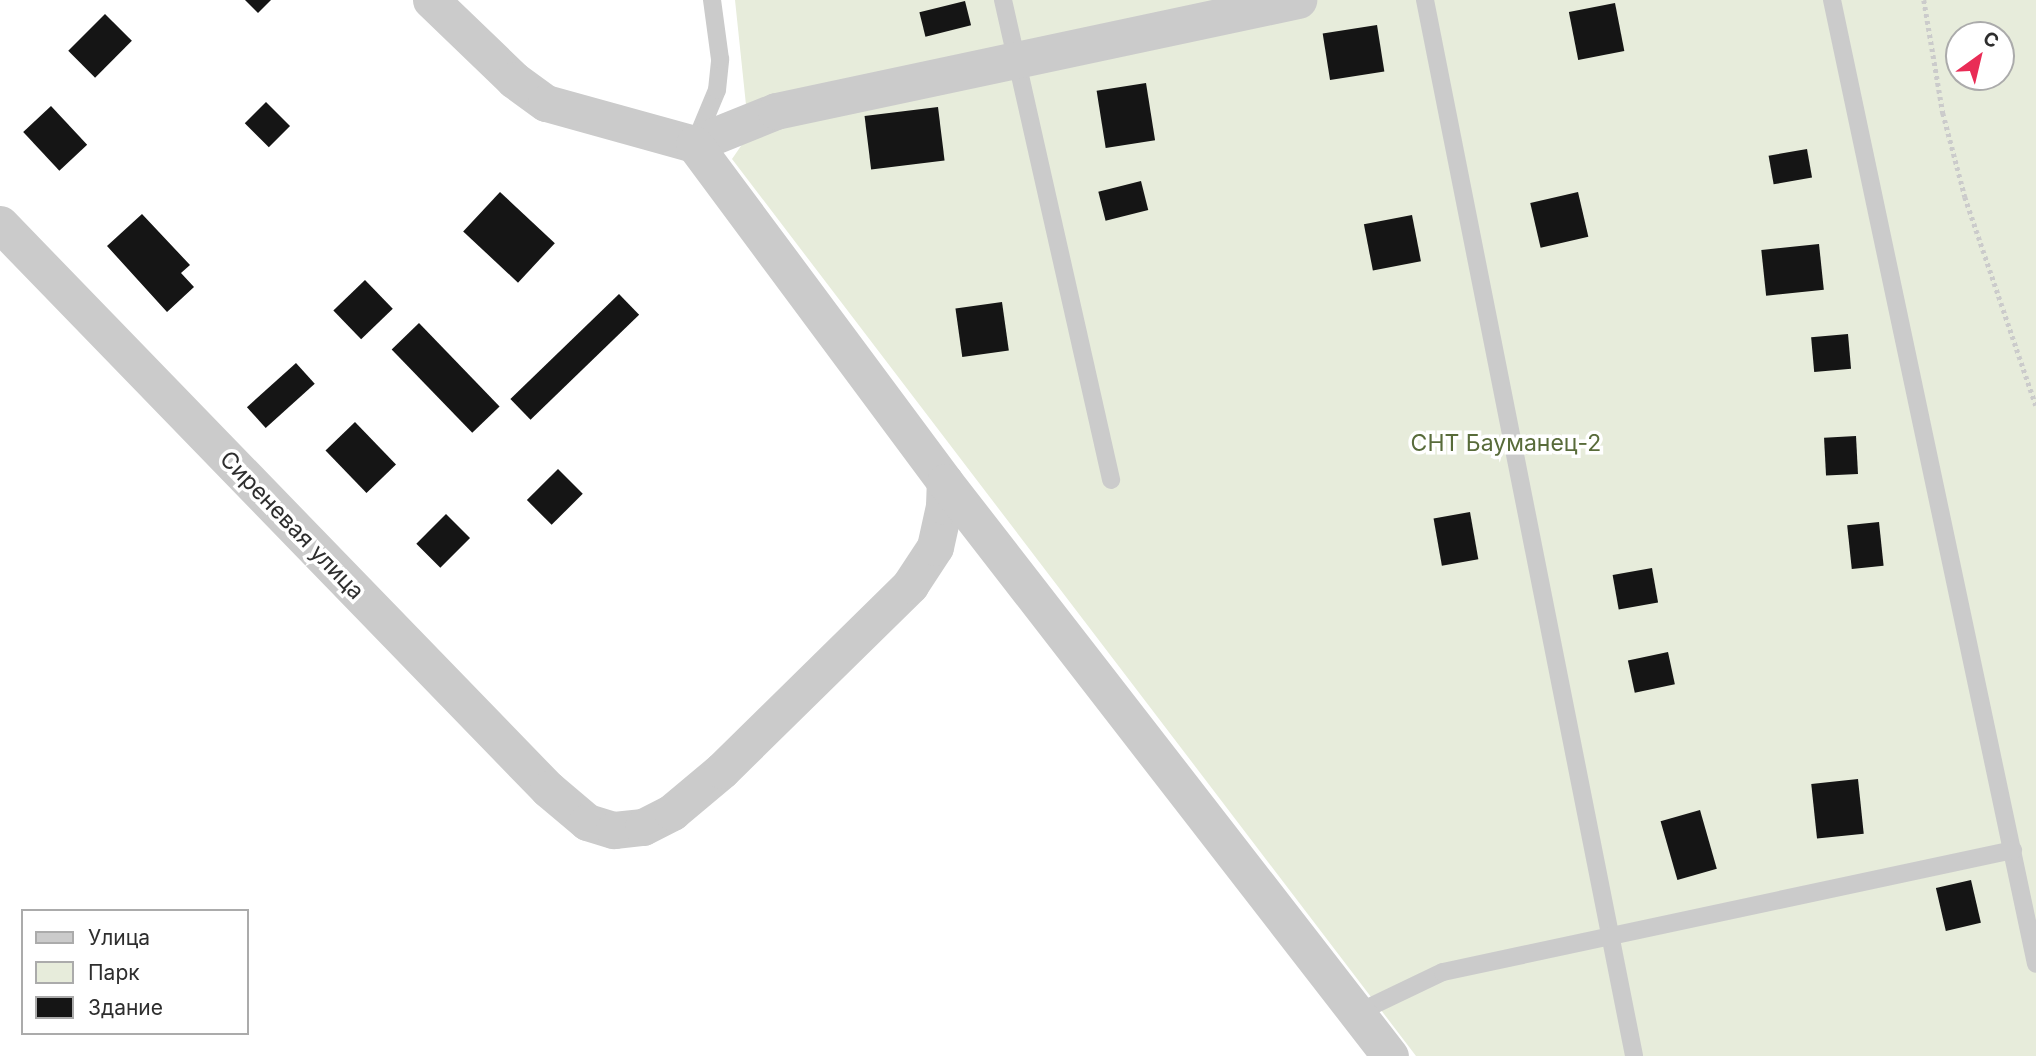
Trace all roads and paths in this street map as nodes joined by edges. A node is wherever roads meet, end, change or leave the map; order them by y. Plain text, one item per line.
1 (431, 0) edge
2 (712, 0) edge
3 (1003, 0) edge
4 (1298, 0) edge
5 (1425, 0) edge
6 (1832, 0) edge
7 (1924, 0) edge
8 (1016, 62) junction
9 (694, 144) junction
10 (0, 224) edge
11 (2036, 405) edge
12 (1111, 480) dead end
13 (945, 482) junction
14 (2013, 850) junction
15 (1611, 939) junction
16 (2036, 964) edge
17 (1359, 1012) junction
18 (1390, 1056) edge
19 (1634, 1056) edge

1 - 9 street
2 - 9 lane
3 - 8 lane
4 - 8 street
5 - 15 lane
6 - 14 lane
7 - 11 path
8 - 9 street
8 - 12 lane
9 - 13 street
10 - 13 street, Сиреневая улица
13 - 17 street
14 - 15 lane
14 - 16 lane
15 - 17 lane
15 - 19 lane
17 - 18 street

